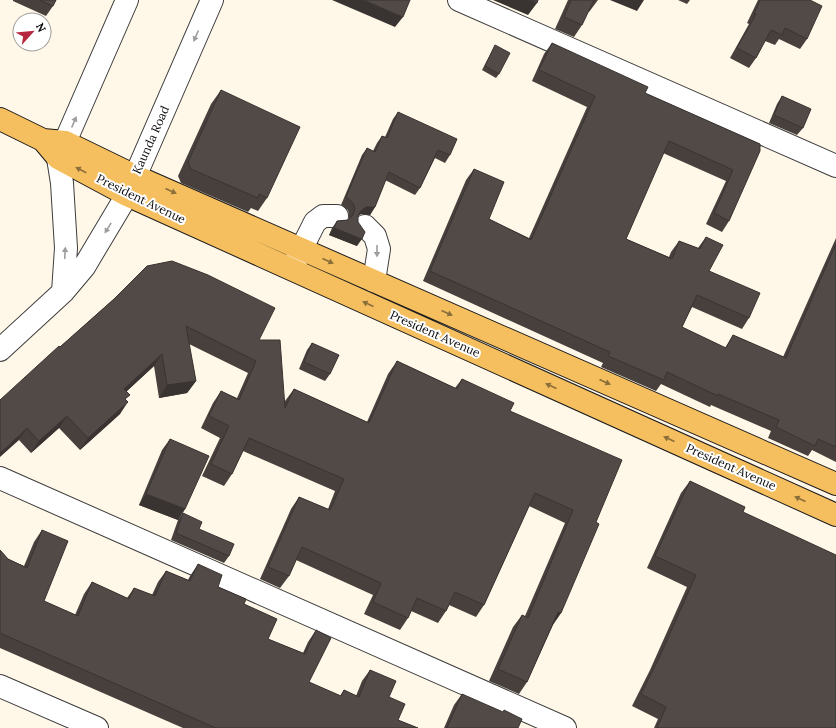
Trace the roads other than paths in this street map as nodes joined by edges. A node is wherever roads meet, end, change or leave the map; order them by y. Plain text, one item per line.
1 (127, 0) edge
2 (212, 0) edge
3 (459, 0) edge
4 (0, 119) edge
5 (62, 150) junction
6 (836, 166) edge
7 (131, 185) junction
8 (337, 216) dead end
9 (365, 226) dead end
10 (302, 249) junction
11 (292, 269) junction
12 (374, 281) junction
13 (63, 292) junction
14 (0, 350) edge
15 (0, 478) edge
16 (836, 484) edge
17 (836, 515) edge
18 (0, 686) edge
19 (97, 728) edge
20 (565, 728) edge

5 -> 1 street
2 -> 7 street, Kaunda Road
3 - 6 street
4 - 5 main road, President Avenue
5 - 7 main road, President Avenue
13 -> 5 street
7 -> 10 main road, President Avenue
7 - 11 main road, President Avenue
7 -> 13 street, Kaunda Road
8 - 10 street
9 -> 12 street
10 - 11 street
10 -> 12 main road, President Avenue
17 -> 11 main road, President Avenue
12 -> 16 main road, President Avenue
13 - 14 street, Kaunda Road
15 - 20 street
18 - 19 street

